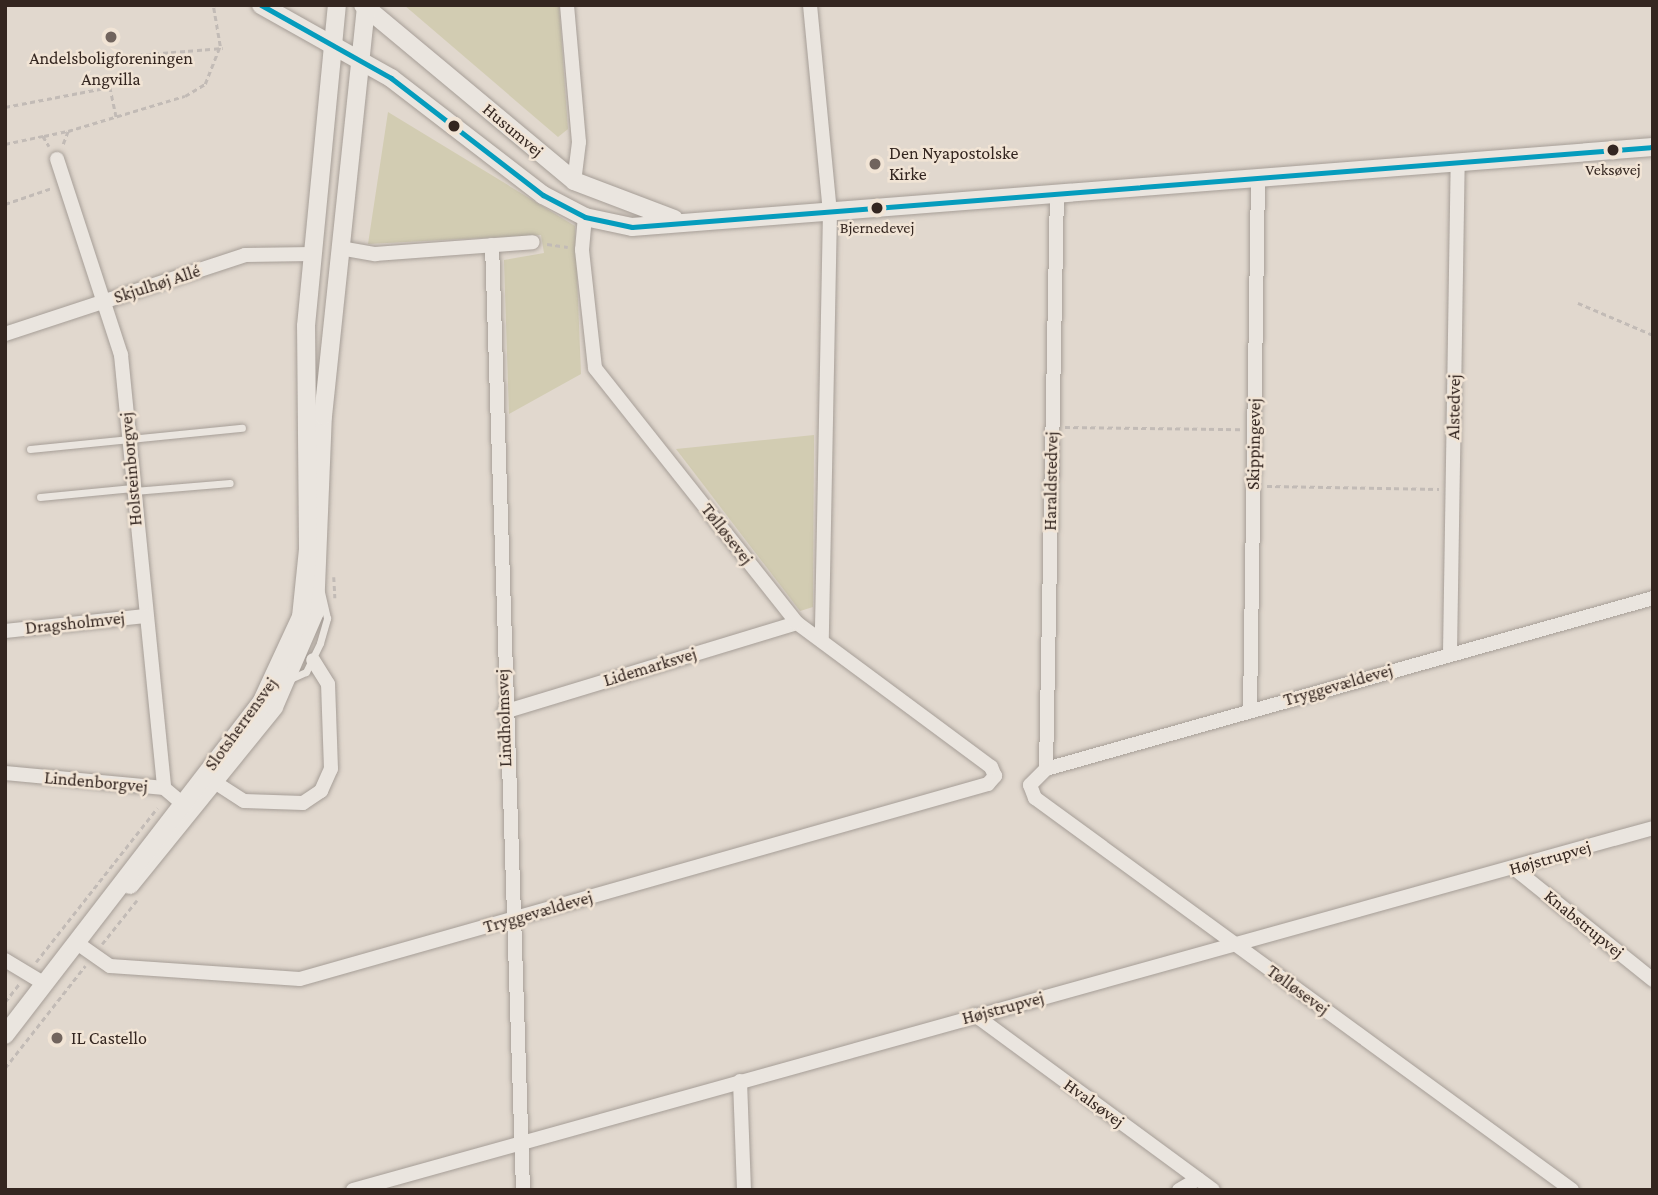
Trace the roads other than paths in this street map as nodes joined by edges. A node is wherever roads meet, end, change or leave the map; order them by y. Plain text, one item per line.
1 (261, 5) edge
2 (337, 5) edge
3 (567, 5) edge
4 (810, 5) edge
5 (365, 6) edge
6 (334, 42) junction
7 (361, 60) junction
8 (1653, 147) edge
9 (57, 159) road end
10 (1458, 162) junction
11 (1258, 178) junction
12 (574, 181) junction
13 (1057, 193) junction
14 (830, 211) junction
15 (585, 216) junction
16 (680, 221) junction
17 (534, 242) road end
18 (492, 245) junction
19 (340, 248) junction
20 (312, 254) junction
21 (106, 301) junction
22 (5, 334) edge
23 (242, 428) dead end
24 (129, 440) junction
25 (30, 449) dead end
26 (230, 483) dead end
27 (133, 490) junction
28 (40, 497) dead end
29 (319, 588) junction
30 (1653, 598) edge
31 (145, 616) junction
32 (797, 623) junction
33 (5, 631) edge
34 (822, 642) junction
35 (1450, 653) junction
36 (313, 660) junction
37 (289, 680) junction
38 (1250, 710) junction
39 (504, 712) junction
40 (1046, 769) junction
41 (5, 773) edge
42 (995, 776) joint
43 (216, 783) junction
44 (1030, 785) joint
45 (164, 788) junction
46 (182, 803) junction
47 (1653, 828) edge
48 (1515, 869) junction
49 (102, 912) junction
50 (509, 920) junction
51 (77, 943) junction
52 (1234, 943) junction
53 (5, 960) edge
54 (1653, 980) edge
55 (45, 984) junction
56 (975, 1015) junction
57 (5, 1035) edge
58 (740, 1081) junction
59 (522, 1143) junction
60 (1198, 1179) junction
61 (353, 1190) edge
62 (523, 1190) edge
63 (744, 1190) edge
64 (1179, 1190) edge
65 (1213, 1190) edge
66 (1572, 1190) edge

1 - 6 street, Husumvej
2 - 6 street, Slotsherrensvej
3 - 12 street
4 - 14 street
5 - 7 street, Slotsherrensvej
5 - 12 street, Husumvej
6 - 7 street, Husumvej
6 - 20 street, Slotsherrensvej
7 - 15 street, Husumvej
7 - 19 street, Slotsherrensvej
8 - 10 street, Husumvej
9 - 21 street, Holsteinborgvej
10 - 11 street, Husumvej
10 - 35 street, Alstedvej
11 - 13 street, Husumvej
11 - 38 street, Skippingevej
12 - 16 street, Husumvej
13 - 14 street, Husumvej
13 - 40 street, Haraldstedvej
14 - 16 street, Husumvej
14 - 34 street
15 - 16 street, Husumvej
15 - 32 street, Tølløsevej
17 - 18 street
18 - 19 street
18 - 39 street, Lindholmsvej
19 - 29 street, Slotsherrensvej
20 - 21 street, Skjulhøj Allé
20 - 46 street, Slotsherrensvej
21 - 22 street, Skjulhøj Allé
21 - 24 street, Holsteinborgvej
23 - 24 lane
24 - 25 lane
24 - 27 street, Holsteinborgvej
26 - 27 lane
27 - 28 lane
27 - 31 street, Holsteinborgvej
29 - 36 lane
29 - 37 street, Slotsherrensvej
30 - 35 street, Tryggevældevej
31 - 33 street, Dragsholmvej
31 - 45 street, Holsteinborgvej
32 - 34 street, Tølløsevej
32 - 39 street, Lidemarksvej
34 - 42 street, Tølløsevej
35 - 38 street, Tryggevældevej
36 - 37 lane
36 - 43 street, Slotsherrensvej
37 - 43 street, Slotsherrensvej
38 - 40 street, Tryggevældevej
39 - 50 street, Lindholmsvej
40 - 44 street, Tryggevældevej
41 - 45 street, Lindenborgvej
42 - 50 street, Tryggevældevej
43 - 49 street, Slotsherrensvej
44 - 52 street, Tølløsevej
45 - 46 street, Lindenborgvej
46 - 49 street, Slotsherrensvej
47 - 48 street, Højstrupvej
48 - 52 street, Højstrupvej
48 - 54 street, Knabstrupvej
49 - 51 street, Slotsherrensvej
50 - 51 street, Tryggevældevej
50 - 59 street, Lindholmsvej
51 - 55 street, Slotsherrensvej
52 - 56 street, Højstrupvej
52 - 66 street, Tølløsevej
53 - 55 street
55 - 57 street, Slotsherrensvej
56 - 58 street, Højstrupvej
56 - 60 street, Hvalsøvej
58 - 59 street, Højstrupvej
58 - 63 street
59 - 61 street, Højstrupvej
59 - 62 street, Lindholmsvej
60 - 64 street
60 - 65 street, Hvalsøvej

